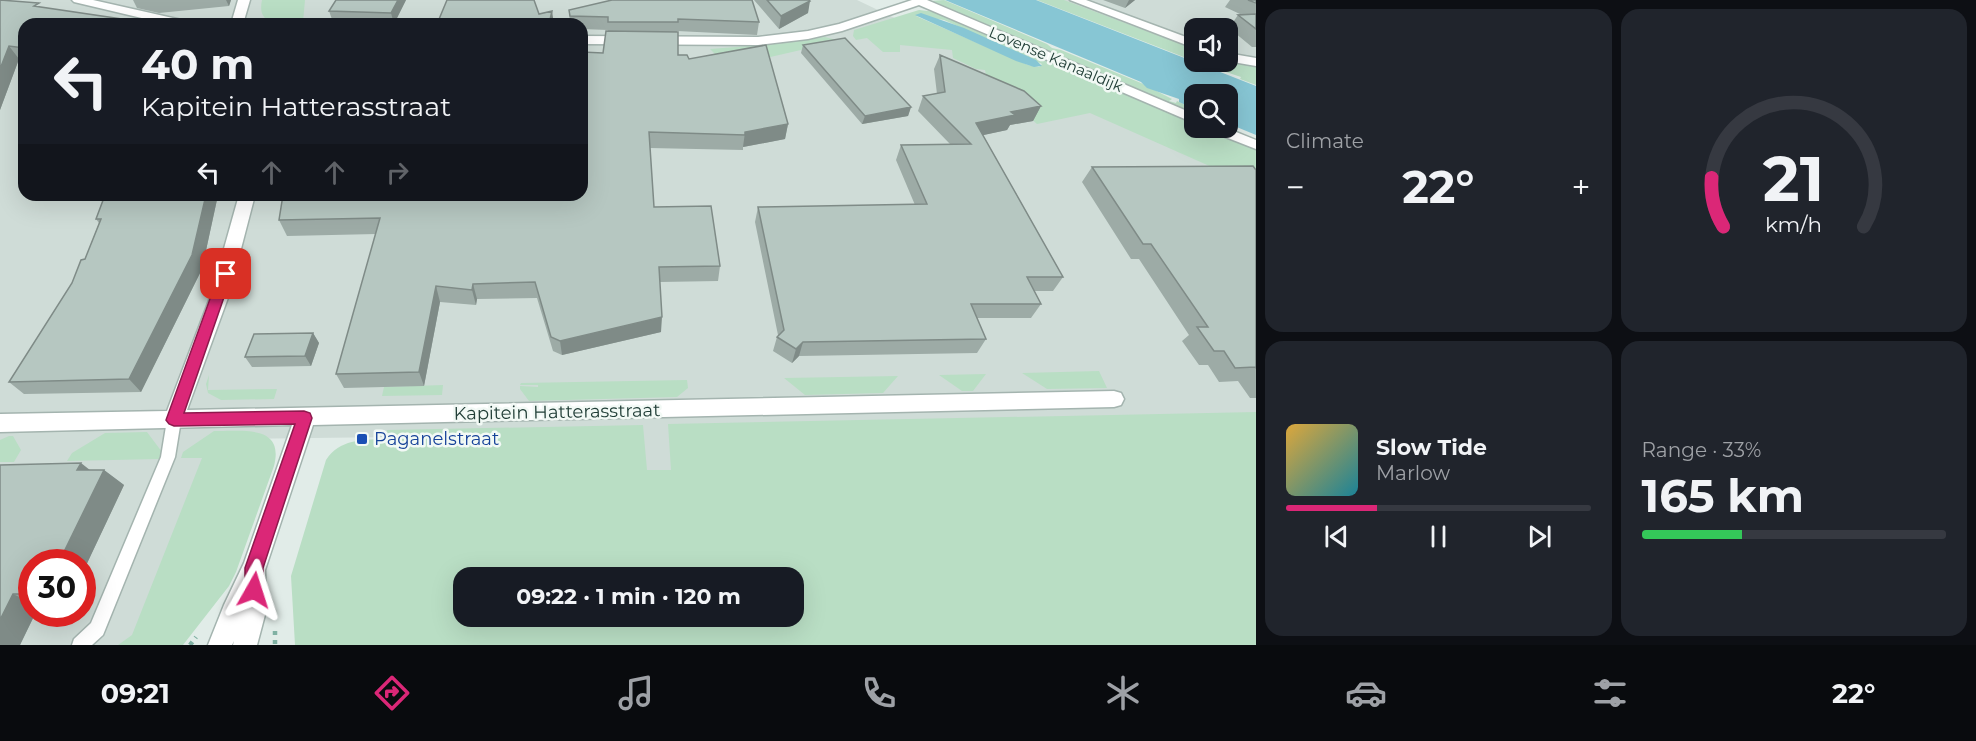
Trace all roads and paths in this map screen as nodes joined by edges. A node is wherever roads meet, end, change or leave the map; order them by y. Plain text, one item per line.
1 (78, 0) edge
2 (244, 0) edge
3 (896, 0) edge
4 (1076, 0) edge
5 (916, 2) edge
6 (156, 18) edge
7 (239, 18) edge
8 (588, 40) edge
9 (1184, 40) edge
10 (1238, 61) edge
11 (1256, 63) edge
12 (1184, 114) edge
13 (1238, 138) edge
14 (1256, 145) edge
15 (245, 201) edge
16 (1114, 399) dead end
17 (304, 418) junction
18 (174, 420) junction
19 (0, 423) edge
20 (254, 568) junction
21 (80, 645) edge
22 (220, 645) edge
23 (245, 645) edge

1 - 6 street
2 - 7 street
3 - 5 street, Lovense Kanaaldijk
4 - 9 street
5 - 8 street
5 - 12 street, Lovense Kanaaldijk
10 - 11 street
13 - 14 street
15 - 18 street
16 - 17 street, Kapitein Hatterasstraat
17 - 18 street, Kapitein Hatterasstraat
17 - 20 street
18 - 19 street, Kapitein Hatterasstraat
18 - 21 lane
20 - 22 street
20 - 23 street

